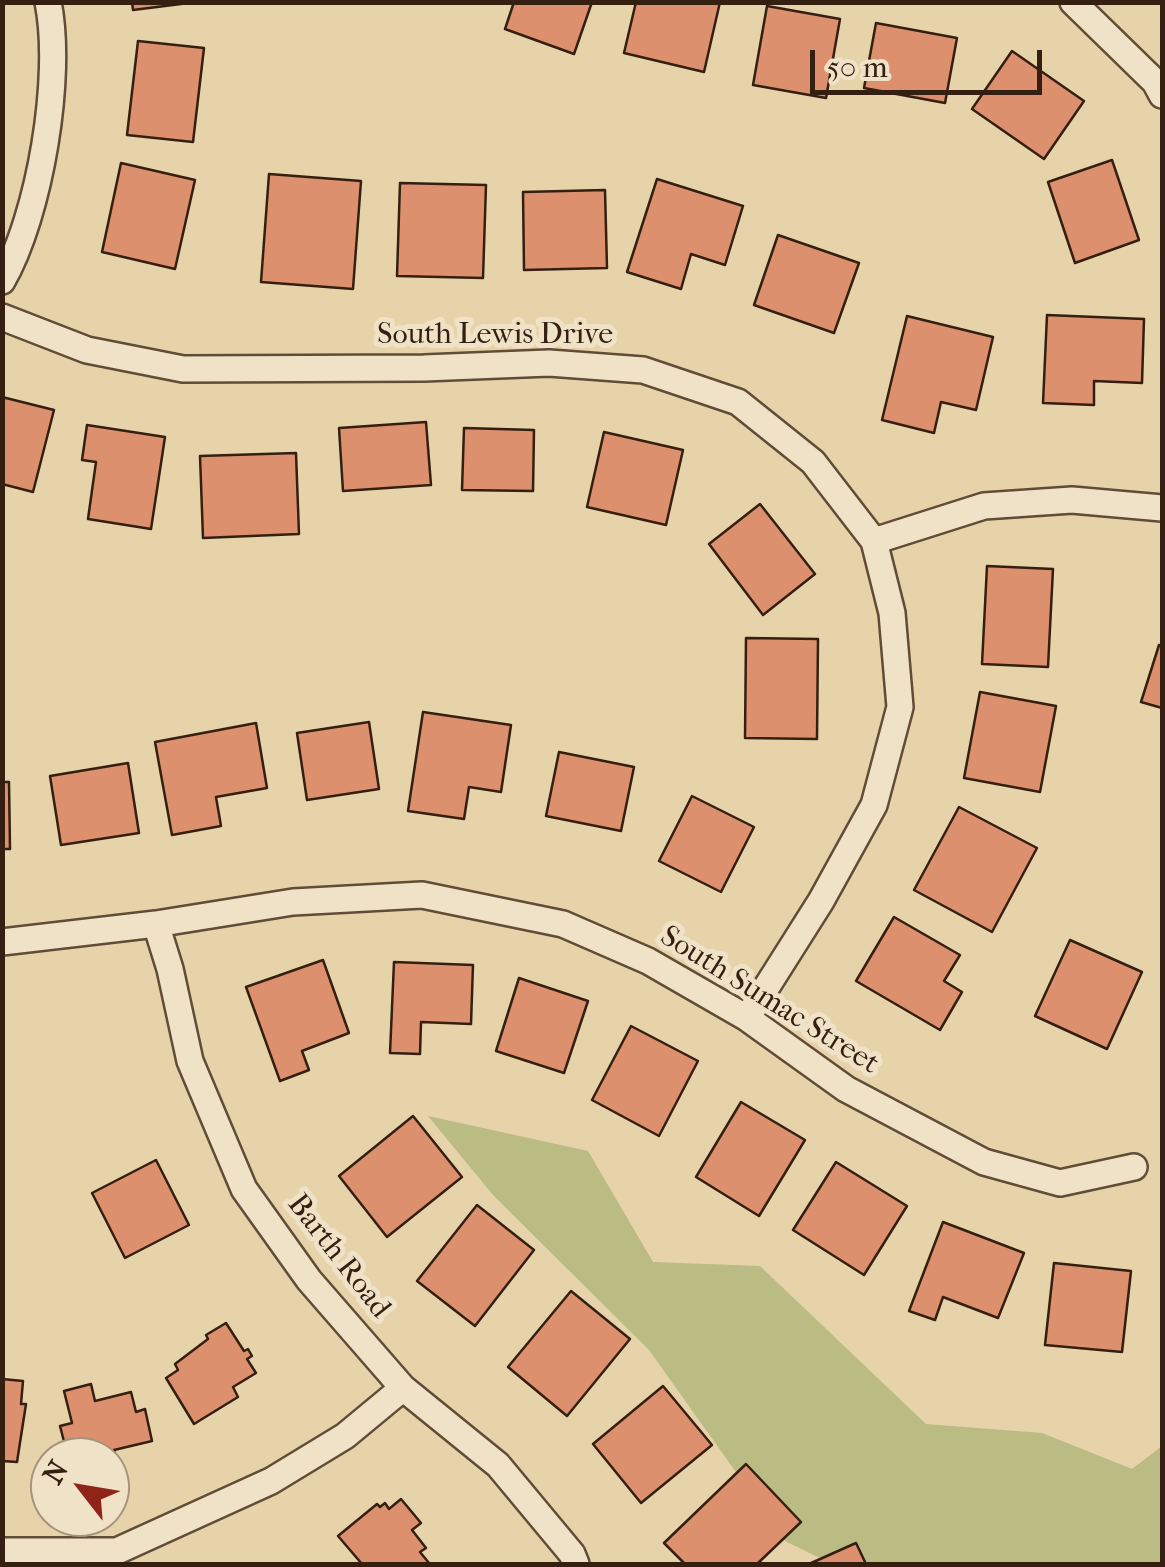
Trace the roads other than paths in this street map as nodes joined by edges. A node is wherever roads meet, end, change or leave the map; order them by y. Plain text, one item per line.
1 (48, 2) edge
2 (1073, 2) edge
3 (1162, 94) edge
4 (2, 281) edge
5 (2, 318) edge
6 (1161, 504) edge
7 (874, 542) junction
8 (156, 924) junction
9 (2, 942) edge
10 (747, 1018) junction
11 (1134, 1167) dead end
12 (404, 1388) junction
13 (2, 1552) edge
14 (119, 1558) edge
15 (576, 1564) edge

1 - 4 street
2 - 3 street
5 - 7 street, South Lewis Drive
6 - 7 street
7 - 10 street
8 - 9 street, South Sumac Street
8 - 10 street, South Sumac Street
8 - 12 street, Barth Road
10 - 11 street, South Sumac Street
12 - 14 street
12 - 15 street, Barth Road
13 - 14 street

